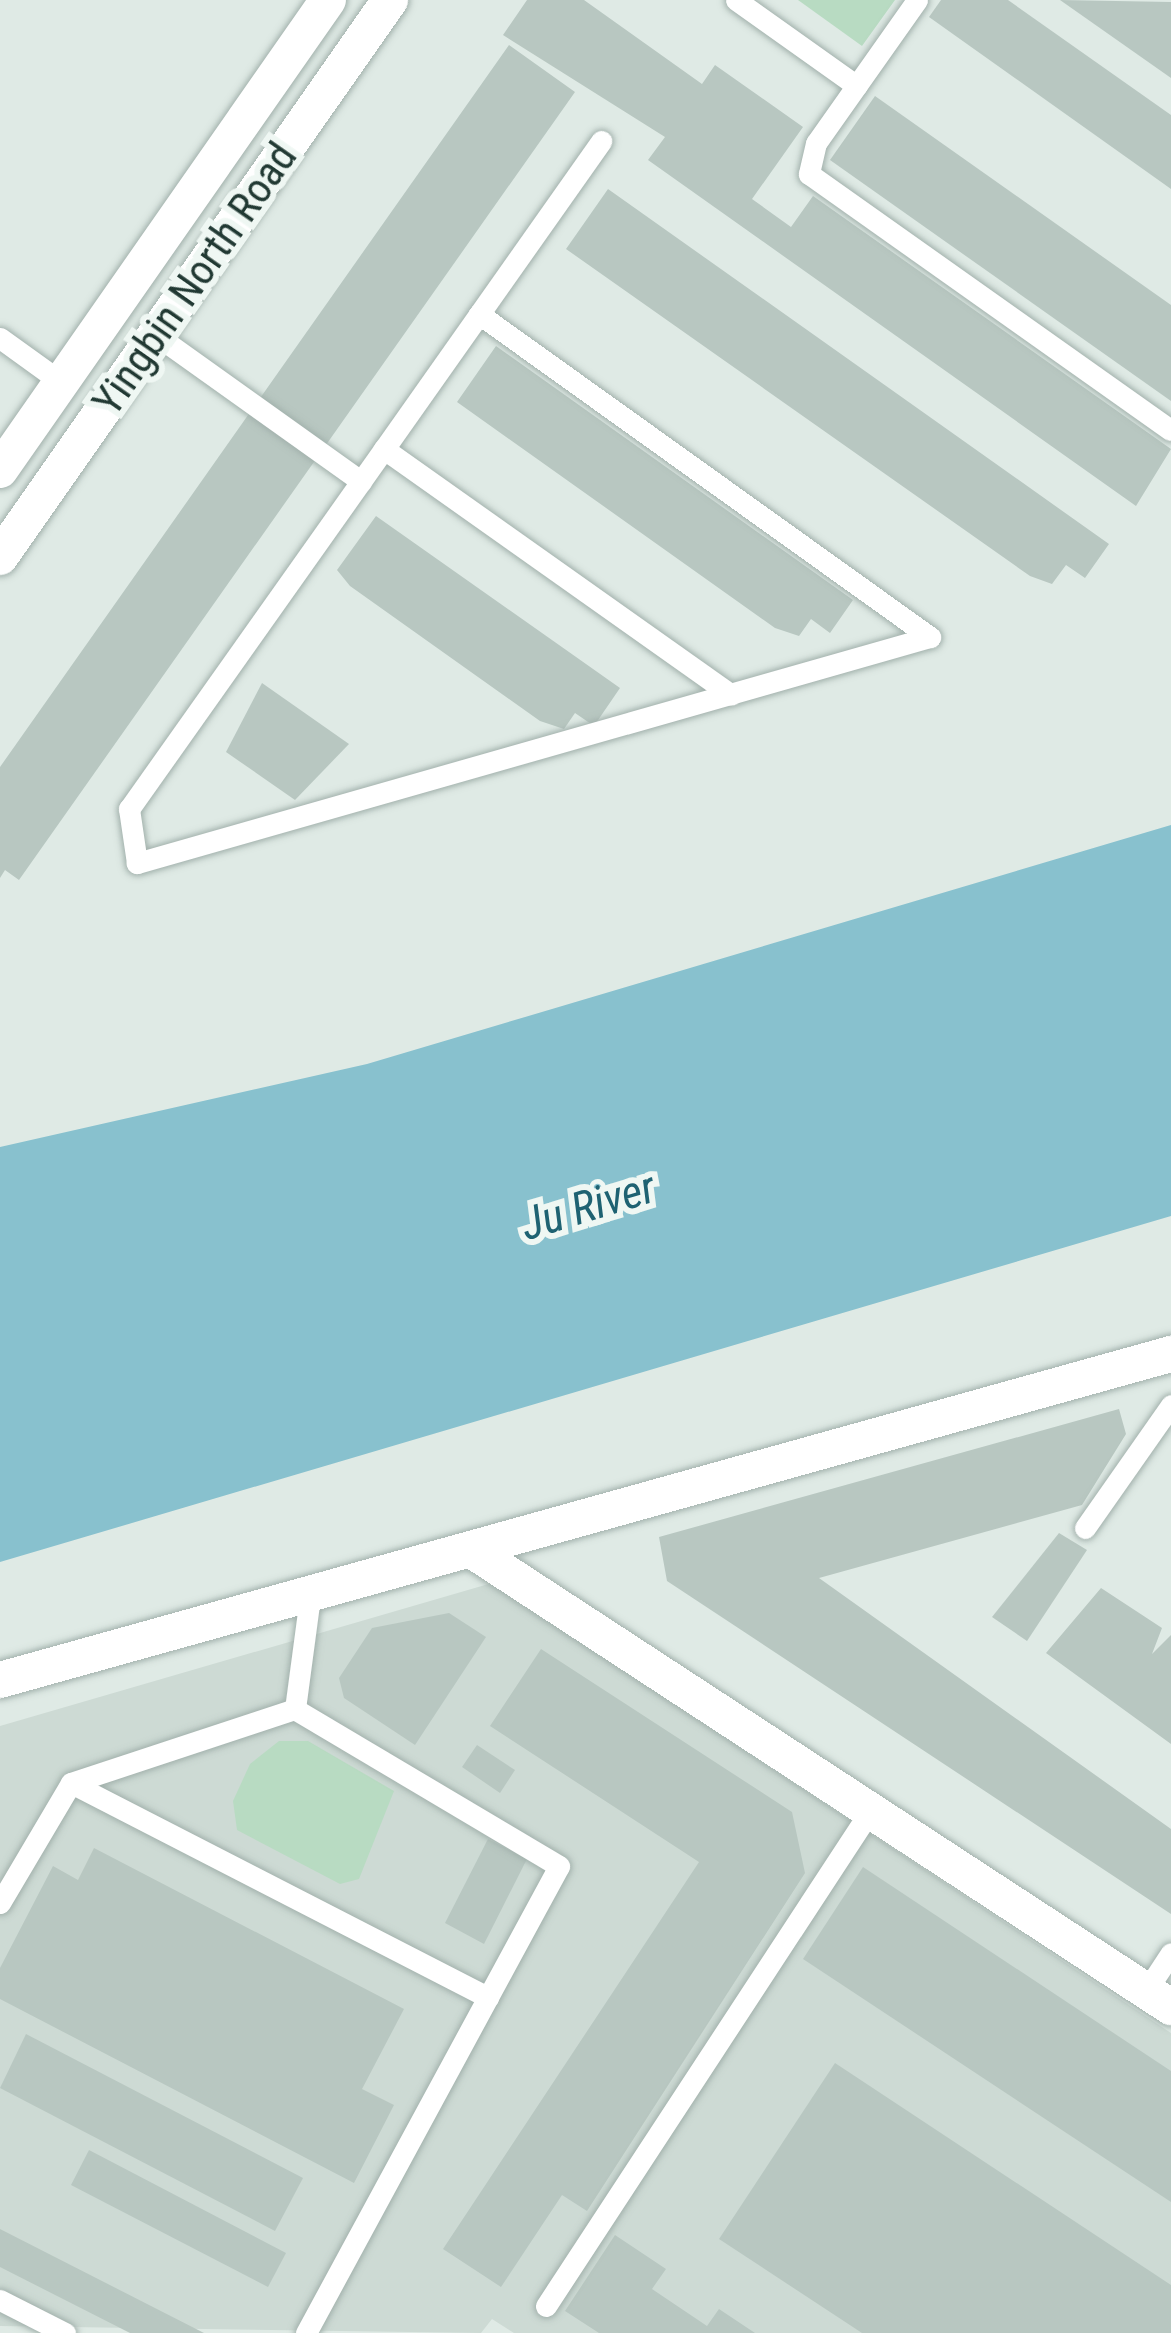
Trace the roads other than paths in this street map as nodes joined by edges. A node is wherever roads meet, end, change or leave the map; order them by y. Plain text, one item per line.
1 (328, 0) edge
2 (390, 0) edge
3 (736, 0) edge
4 (917, 0) edge
5 (857, 86) junction
6 (601, 141) dead end
7 (479, 314) junction
8 (156, 335) junction
9 (0, 338) edge
10 (62, 382) junction
11 (1171, 430) edge
12 (383, 449) junction
13 (0, 470) edge
14 (361, 481) junction
15 (0, 557) edge
16 (731, 695) junction
17 (1171, 1354) edge
18 (1171, 1405) edge
19 (1085, 1528) dead end
20 (473, 1550) junction
21 (310, 1596) junction
22 (0, 1680) edge
23 (295, 1709) junction
24 (71, 1783) junction
25 (871, 1810) junction
26 (0, 1904) edge
27 (1171, 1953) edge
28 (488, 1997) junction
29 (1158, 1999) edge
30 (0, 2300) edge
31 (547, 2306) dead end
32 (65, 2333) edge
33 (306, 2333) edge

1 - 10 street, Yingbin North Road
2 - 8 street, Yingbin North Road
3 - 5 lane
4 - 5 lane
5 - 11 lane
6 - 7 lane
7 - 12 lane
7 - 16 lane
8 - 14 lane
8 - 15 street, Yingbin North Road
9 - 10 lane
10 - 13 street, Yingbin North Road
12 - 14 lane
12 - 16 lane
14 - 16 lane
17 - 20 street
18 - 19 lane
20 - 21 street
20 - 25 street
21 - 22 street
21 - 23 lane
23 - 24 lane
23 - 28 lane
24 - 26 lane
24 - 28 lane
25 - 29 street
25 - 31 lane
27 - 29 lane
28 - 33 lane
30 - 32 lane

